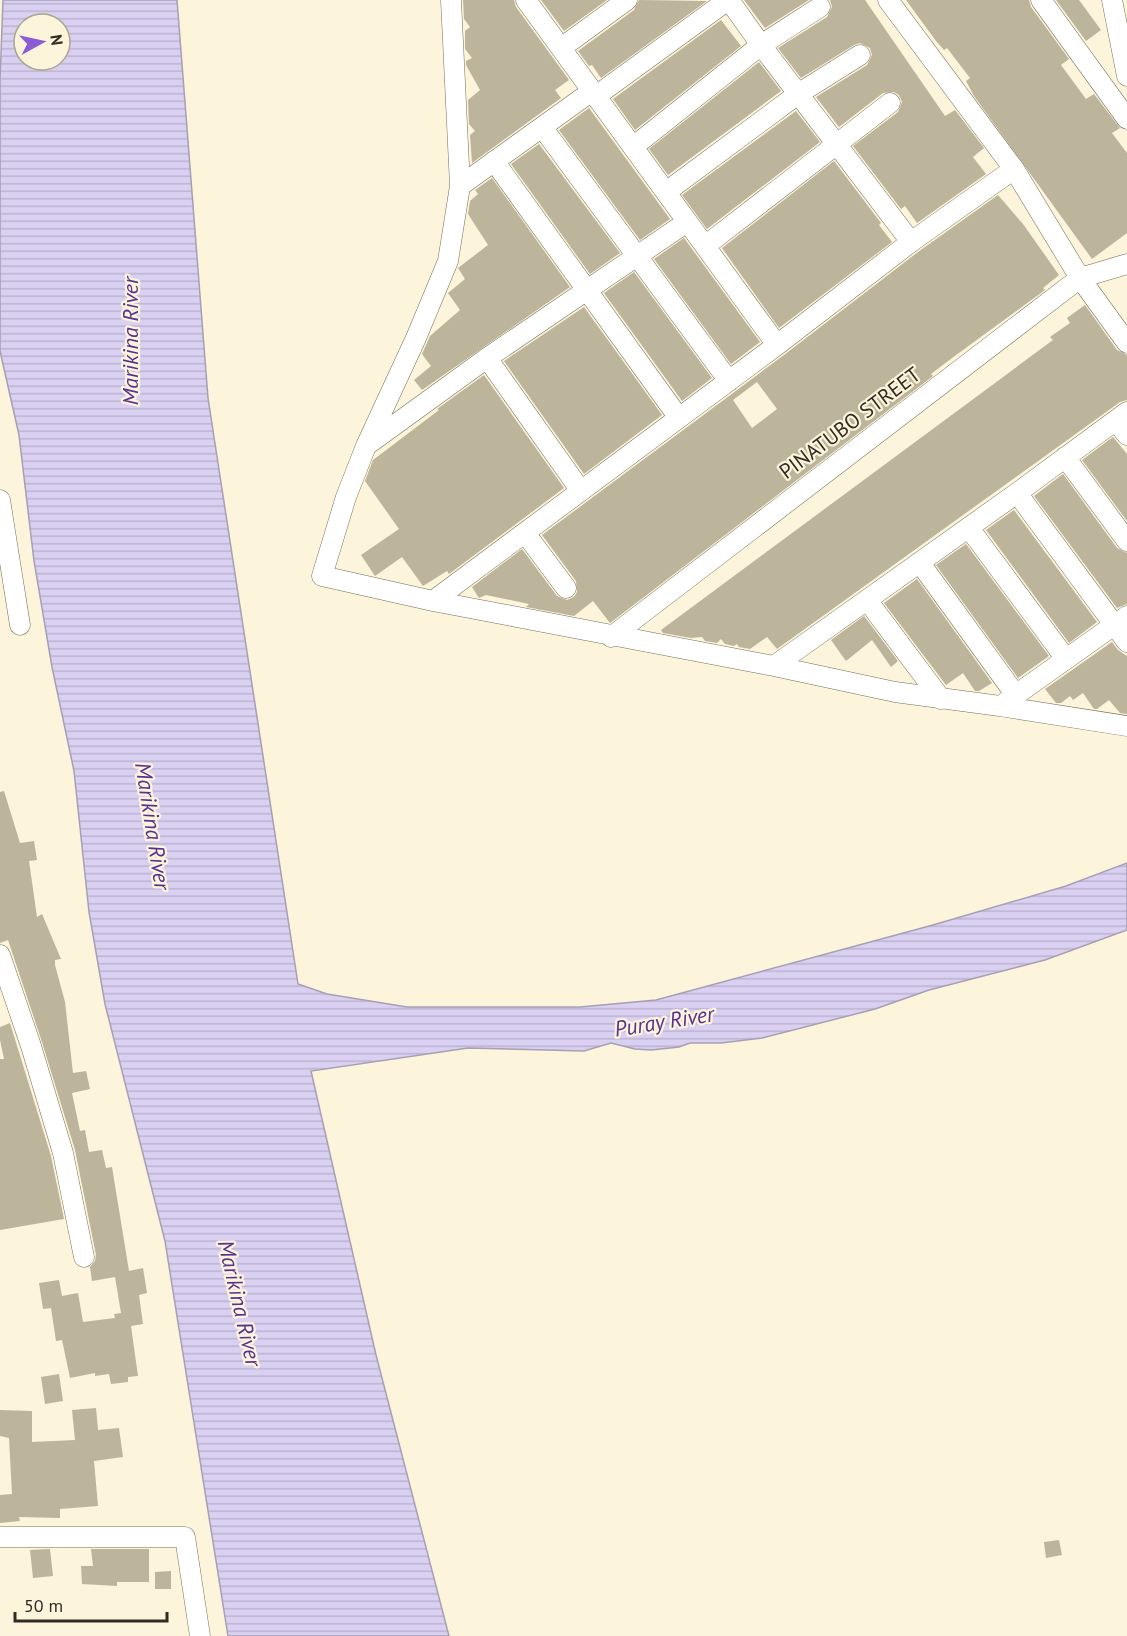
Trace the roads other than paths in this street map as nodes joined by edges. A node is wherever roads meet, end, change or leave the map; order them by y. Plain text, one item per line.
1 (451, 0) edge
2 (526, 0) edge
3 (627, 0) edge
4 (729, 0) edge
5 (888, 0) edge
6 (1041, 0) edge
7 (1112, 0) edge
8 (820, 7) dead end
9 (761, 45) junction
10 (561, 48) junction
11 (860, 55) dead end
12 (1127, 75) edge
13 (594, 94) junction
14 (798, 94) junction
15 (890, 103) dead end
16 (1127, 119) edge
17 (542, 127) junction
18 (837, 145) junction
19 (633, 147) junction
20 (494, 161) junction
21 (1014, 169) junction
22 (460, 186) junction
23 (666, 192) junction
24 (687, 222) junction
25 (911, 242) junction
26 (705, 246) junction
27 (636, 256) junction
28 (1127, 264) edge
29 (1080, 278) junction
30 (586, 291) junction
31 (1127, 343) edge
32 (777, 345) junction
33 (487, 358) junction
34 (729, 381) junction
35 (678, 418) junction
36 (1123, 422) edge
37 (366, 446) junction
38 (1065, 457) junction
39 (581, 491) junction
40 (1017, 494) junction
41 (0, 500) edge
42 (969, 528) junction
43 (525, 533) junction
44 (1127, 541) edge
45 (920, 563) junction
46 (566, 588) dead end
47 (867, 600) junction
48 (433, 601) junction
49 (1121, 620) edge
50 (20, 625) dead end
51 (611, 637) junction
52 (1127, 642) edge
53 (1066, 658) junction
54 (774, 666) junction
55 (941, 699) junction
56 (1008, 700) junction
57 (1127, 726) edge
58 (0, 955) edge
59 (84, 1257) dead end
60 (0, 1537) edge
61 (200, 1636) edge

1 - 22 street
2 - 10 street
3 - 10 street
4 - 9 street
4 - 13 street
5 - 21 street
6 - 16 street
7 - 12 street
8 - 9 street
9 - 14 street
9 - 19 street
10 - 13 street
11 - 14 street
13 - 17 street
13 - 19 street
14 - 18 street
14 - 23 street
15 - 18 street
17 - 20 street
17 - 27 street
18 - 25 street
18 - 26 street
19 - 23 street
20 - 22 street
20 - 30 street
21 - 25 street
21 - 29 street
22 - 37 street
23 - 24 street
24 - 26 street
24 - 27 street
25 - 32 street
26 - 32 street
27 - 30 street
27 - 34 street
28 - 29 street, PINATUBO STREET
29 - 31 street
29 - 51 street, PINATUBO STREET
30 - 33 street
30 - 35 street
32 - 34 street
33 - 37 street
33 - 39 street
34 - 35 street
35 - 39 street
36 - 38 street
37 - 48 street
38 - 40 street
38 - 44 street
39 - 43 street
40 - 42 street
40 - 49 street
41 - 50 street
42 - 45 street
42 - 53 street
43 - 46 street
43 - 48 street
45 - 47 street
45 - 56 street
47 - 54 street
47 - 55 street
48 - 51 street
49 - 52 street
49 - 53 street
51 - 54 street
53 - 56 street
54 - 55 street
55 - 56 street
56 - 57 street
58 - 59 street
60 - 61 street

